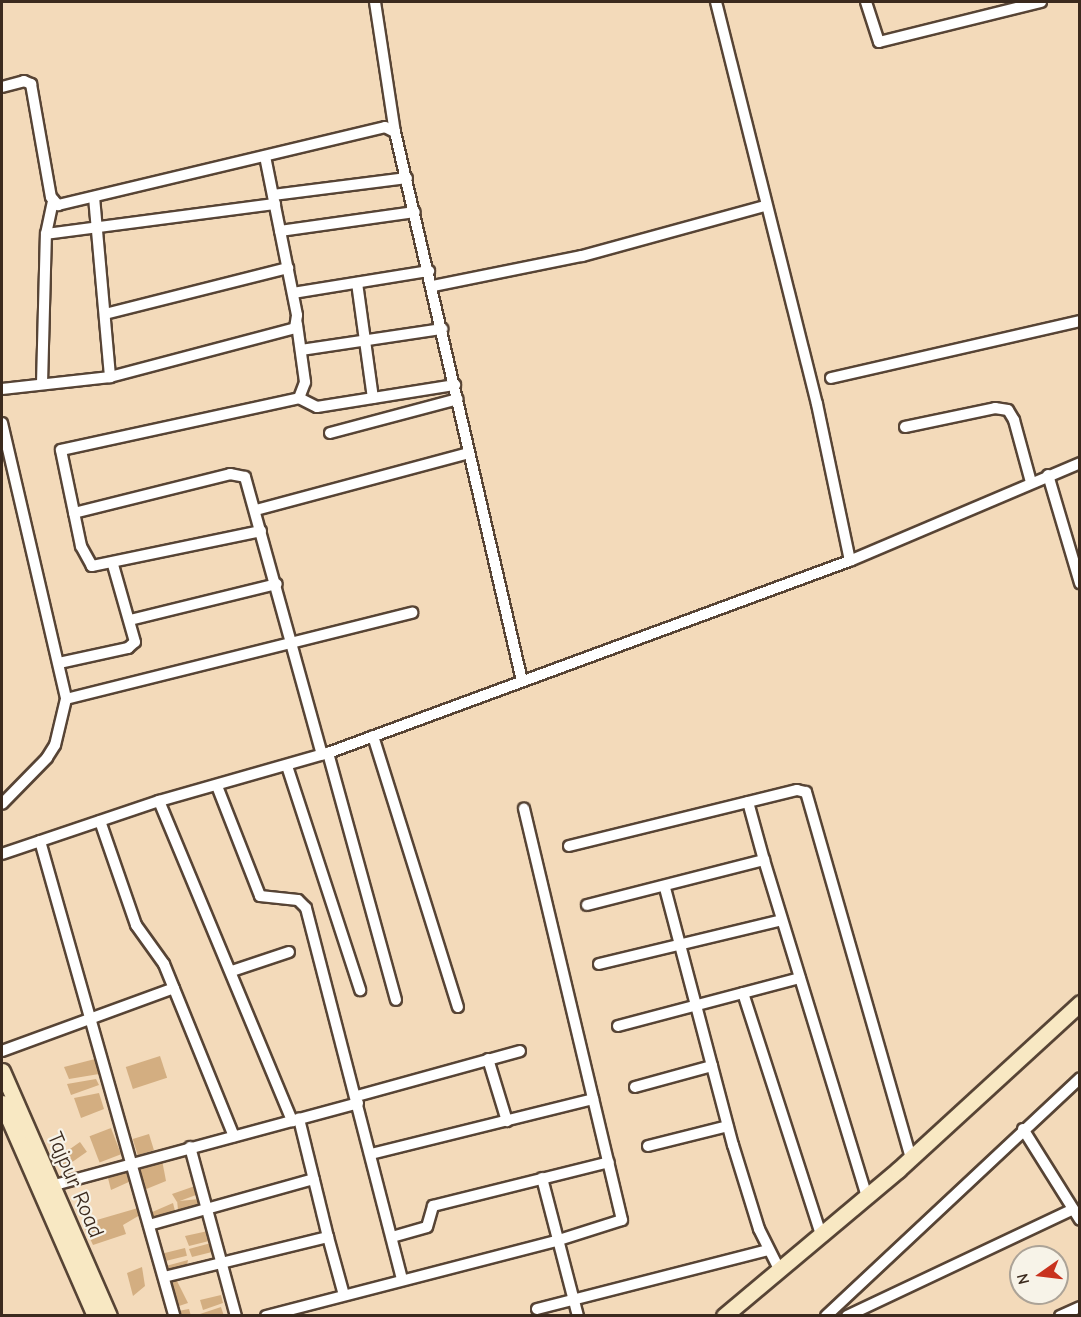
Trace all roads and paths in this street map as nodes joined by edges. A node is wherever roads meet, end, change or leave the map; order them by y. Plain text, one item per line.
1 (377, 2) edge
2 (716, 2) edge
3 (866, 2) edge
4 (1041, 2) edge
5 (2, 87) edge
6 (393, 130) junction
7 (265, 156) junction
8 (406, 178) junction
9 (94, 197) junction
10 (53, 200) junction
11 (274, 200) junction
12 (765, 206) junction
13 (415, 212) junction
14 (98, 230) junction
15 (280, 231) junction
16 (46, 234) junction
17 (288, 268) junction
18 (429, 271) junction
19 (357, 283) junction
20 (433, 286) junction
21 (293, 293) junction
22 (105, 314) junction
23 (1080, 321) edge
24 (297, 324) junction
25 (442, 329) junction
26 (365, 340) junction
27 (301, 350) junction
28 (110, 376) junction
29 (831, 378) dead end
30 (42, 384) junction
31 (455, 385) junction
32 (2, 388) edge
33 (299, 398) junction
34 (373, 398) junction
35 (458, 399) junction
36 (2, 423) edge
37 (905, 427) dead end
38 (330, 433) dead end
39 (469, 453) junction
40 (1080, 463) edge
41 (1048, 475) junction
42 (1031, 482) junction
43 (256, 510) junction
44 (74, 513) junction
45 (261, 531) junction
46 (850, 561) junction
47 (113, 565) junction
48 (1080, 583) edge
49 (277, 584) junction
50 (412, 613) dead end
51 (130, 620) junction
52 (293, 646) junction
53 (59, 663) junction
54 (522, 681) junction
55 (66, 699) junction
56 (373, 736) junction
57 (325, 754) junction
58 (287, 766) junction
59 (218, 786) junction
60 (159, 801) junction
61 (748, 802) junction
62 (2, 804) edge
63 (525, 808) dead end
64 (100, 821) junction
65 (40, 841) junction
66 (569, 846) dead end
67 (2, 854) edge
68 (764, 860) junction
69 (665, 888) junction
70 (587, 905) dead end
71 (782, 920) junction
72 (680, 944) junction
73 (289, 952) dead end
74 (599, 964) dead end
75 (232, 971) junction
76 (800, 978) junction
77 (174, 988) junction
78 (360, 990) dead end
79 (743, 993) junction
80 (396, 1000) dead end
81 (1080, 1003) edge
82 (696, 1004) junction
83 (458, 1007) dead end
84 (89, 1019) junction
85 (618, 1026) dead end
86 (2, 1050) edge
87 (520, 1051) dead end
88 (488, 1059) junction
89 (712, 1066) junction
90 (2, 1071) edge
91 (1080, 1078) edge
92 (635, 1087) dead end
93 (357, 1099) junction
94 (594, 1099) junction
95 (2, 1103) edge
96 (295, 1120) junction
97 (507, 1121) junction
98 (728, 1125) junction
99 (1023, 1129) junction
100 (234, 1136) junction
101 (648, 1146) dead end
102 (190, 1148) junction
103 (371, 1154) junction
104 (911, 1157) junction
105 (609, 1162) junction
106 (131, 1163) junction
107 (542, 1178) junction
108 (314, 1179) junction
109 (51, 1186) junction
110 (867, 1196) junction
111 (208, 1209) junction
112 (1073, 1209) junction
113 (1080, 1220) edge
114 (149, 1225) junction
115 (821, 1234) junction
116 (328, 1237) junction
117 (392, 1237) junction
118 (559, 1240) junction
119 (768, 1250) junction
120 (222, 1263) junction
121 (779, 1269) junction
122 (164, 1277) junction
123 (402, 1280) junction
124 (344, 1295) junction
125 (574, 1299) junction
126 (1080, 1307) edge
127 (537, 1308) dead end
128 (95, 1316) edge
129 (108, 1316) edge
130 (174, 1316) edge
131 (236, 1316) edge
132 (266, 1316) edge
133 (578, 1316) edge
134 (724, 1316) edge
135 (826, 1316) edge
136 (847, 1316) edge
137 (1060, 1316) edge

1 - 6 street
2 - 12 street
3 - 4 street
5 - 10 street
6 - 7 street
6 - 8 street
7 - 9 street
7 - 11 street
8 - 11 street
8 - 13 street
9 - 10 street
9 - 14 street
10 - 16 street
11 - 14 street
11 - 15 street
12 - 20 street
12 - 46 street
13 - 15 street
13 - 18 street
14 - 16 street
14 - 22 street
15 - 17 street
16 - 30 street
17 - 21 street
17 - 22 street
18 - 19 street
18 - 20 street
19 - 21 street
19 - 26 street
20 - 25 street
21 - 24 street
22 - 28 street
23 - 29 street
24 - 27 street
24 - 28 street
25 - 26 street
25 - 31 street
26 - 27 street
26 - 34 street
27 - 33 street
28 - 30 street
30 - 32 street
31 - 34 street
31 - 35 street
33 - 34 street
33 - 44 street
35 - 38 street
35 - 39 street
36 - 53 street
37 - 42 street
39 - 43 street
39 - 54 street
40 - 41 street
41 - 42 street
41 - 48 street
42 - 46 street
43 - 44 street
43 - 45 street
44 - 47 street
45 - 47 street
45 - 49 street
46 - 54 street
47 - 51 street
49 - 51 street
49 - 52 street
50 - 52 street
51 - 53 street
52 - 55 street
52 - 57 street
53 - 55 street
54 - 56 street
55 - 62 street
56 - 57 street
56 - 83 street
57 - 58 street
57 - 80 street
58 - 59 street
58 - 78 street
59 - 60 street
59 - 93 street
60 - 64 street
60 - 75 street
61 - 66 street
61 - 68 street
61 - 104 street
63 - 94 street
64 - 65 street
64 - 77 street
65 - 67 street
65 - 84 street
68 - 69 street
68 - 71 street
69 - 70 street
69 - 72 street
71 - 72 street
71 - 76 street
72 - 74 street
72 - 82 street
73 - 75 street
75 - 96 street
76 - 79 street
76 - 110 street
77 - 84 street
77 - 100 street
79 - 82 street
79 - 115 street
81 - 104 main road
82 - 85 street
82 - 89 street
84 - 86 street
84 - 106 street
87 - 88 street
88 - 93 street
88 - 97 street
89 - 92 street
89 - 98 street
90 - 109 main road, Tajpur Road
91 - 99 street
93 - 96 street
93 - 103 street
94 - 97 street
94 - 105 street
95 - 128 main road, Tajpur Road
96 - 100 street
96 - 108 street
97 - 103 street
98 - 101 street
98 - 119 street
99 - 112 street
99 - 135 street
100 - 102 street
102 - 106 street
102 - 111 street
103 - 117 street
104 - 110 main road
105 - 107 street
105 - 118 street
106 - 109 street
106 - 114 street
107 - 117 street
107 - 118 street
108 - 111 street
108 - 116 street
109 - 129 main road, Tajpur Road
110 - 115 main road
111 - 114 street
111 - 120 street
112 - 113 street
112 - 136 street
114 - 122 street
115 - 121 main road
116 - 120 street
116 - 124 street
117 - 123 street
118 - 123 street
118 - 125 street
119 - 121 street
119 - 125 street
120 - 122 street
120 - 131 street
121 - 134 main road
122 - 130 street
123 - 124 street
124 - 132 street
125 - 127 street
125 - 133 street
126 - 137 street

